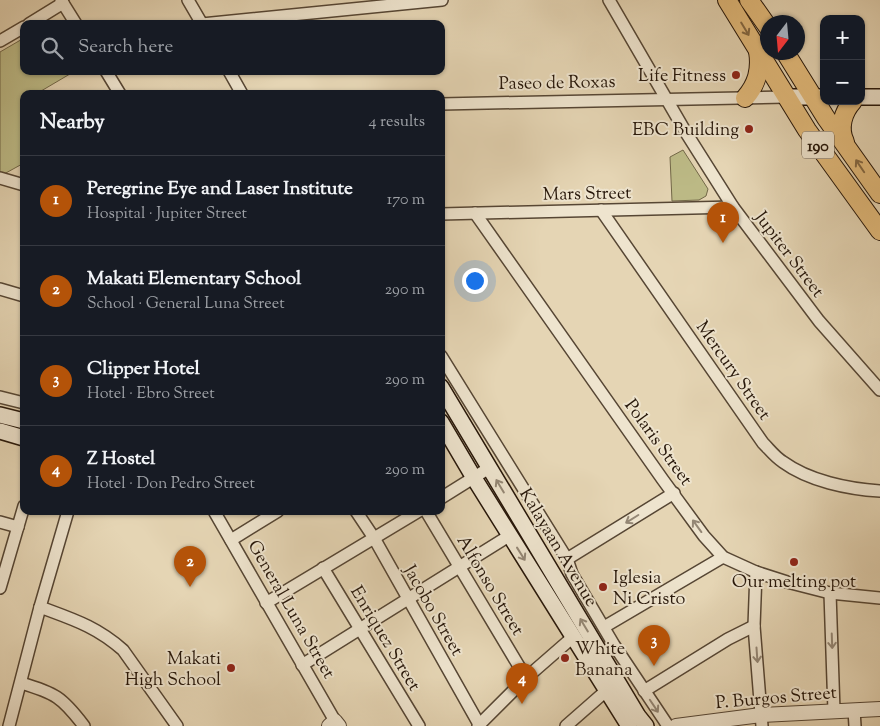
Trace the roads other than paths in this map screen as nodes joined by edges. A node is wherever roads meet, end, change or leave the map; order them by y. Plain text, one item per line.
1 (188, 0) edge
2 (442, 0) edge
3 (609, 0) edge
4 (727, 0) edge
5 (749, 0) edge
6 (62, 2) edge
7 (760, 16) edge
8 (35, 20) edge
9 (73, 20) edge
10 (200, 20) edge
11 (242, 20) edge
12 (20, 29) edge
13 (0, 41) edge
14 (758, 51) junction
15 (791, 60) edge
16 (108, 75) edge
17 (231, 75) edge
18 (118, 90) edge
19 (240, 90) edge
20 (786, 97) junction
21 (818, 97) edge
22 (865, 97) edge
23 (880, 97) edge
24 (667, 98) junction
25 (745, 98) junction
26 (445, 104) edge
27 (850, 105) edge
28 (848, 147) junction
29 (0, 178) edge
30 (20, 184) edge
31 (880, 194) edge
32 (733, 207) junction
33 (601, 210) junction
34 (475, 212) junction
35 (445, 214) edge
36 (880, 231) edge
37 (0, 289) edge
38 (20, 295) edge
39 (445, 362) edge
40 (880, 390) edge
41 (445, 394) edge
42 (0, 397) edge
43 (20, 402) edge
44 (0, 415) edge
45 (20, 420) edge
46 (445, 429) edge
47 (0, 431) edge
48 (20, 437) edge
49 (489, 468) junction
50 (474, 478) junction
51 (880, 491) edge
52 (674, 493) junction
53 (445, 496) edge
54 (21, 515) edge
55 (67, 515) edge
56 (216, 515) edge
57 (272, 515) edge
58 (359, 515) edge
59 (412, 515) edge
60 (428, 515) edge
61 (0, 522) edge
62 (18, 527) junction
63 (509, 536) junction
64 (374, 538) junction
65 (231, 540) junction
66 (723, 557) junction
67 (566, 559) junction
68 (460, 567) junction
69 (323, 568) junction
70 (756, 572) junction
71 (0, 588) edge
72 (830, 593) junction
73 (880, 598) edge
74 (408, 599) junction
75 (266, 603) junction
76 (40, 607) junction
77 (754, 626) junction
78 (604, 627) junction
79 (359, 629) junction
80 (572, 637) junction
81 (302, 665) junction
82 (526, 678) junction
83 (21, 682) junction
84 (607, 690) junction
85 (644, 690) junction
86 (880, 709) edge
87 (854, 710) junction
88 (834, 711) junction
89 (761, 720) edge
90 (335, 724) edge
91 (9, 726) edge
92 (84, 726) edge
93 (177, 726) edge
94 (419, 726) edge
95 (479, 726) edge
96 (566, 726) edge
97 (629, 726) edge
98 (646, 726) edge
99 (668, 726) edge
100 (676, 726) edge
101 (856, 726) edge

1 - 10 street
2 - 11 street
3 - 24 street, Jupiter Street
4 -> 14 main road, 190
5 - 7 main road
6 - 8 street
6 - 9 street
12 - 13 street
14 - 20 main road, 190
14 - 25 main road
15 - 21 main road, 190
16 - 18 street
17 - 19 street
20 - 21 main road, Paseo de Roxas
20 - 25 street, Paseo de Roxas
20 - 36 main road, 190
21 - 28 main road, 190
22 - 23 main road
24 - 25 street, Paseo de Roxas
24 - 26 street, Paseo de Roxas
24 - 32 street, Jupiter Street
27 - 28 main road
31 -> 28 main road, 190
29 - 30 street
32 - 33 street, Mars Street
32 - 40 street, Jupiter Street
33 - 34 street, Mars Street
33 - 51 street, Mercury Street
34 - 35 street, Mars Street
34 - 52 street, Polaris Street
37 - 38 street
39 - 67 street
41 - 49 main road, Kalayaan Avenue
42 - 43 street
44 - 45 main road
46 - 50 main road, Kalayaan Avenue
47 - 48 main road
49 - 50 street
98 -> 49 main road, Kalayaan Avenue
50 - 53 street
50 - 63 main road, Kalayaan Avenue
66 -> 52 street, Polaris Street
52 -> 67 street
54 - 62 street
55 - 76 street
56 - 65 street, General Luna Street
57 - 65 street
58 - 64 street, Jacobo Street
59 - 64 street
60 - 68 street, Alfonso Street
61 - 62 street
62 - 71 street
63 - 68 street
63 -> 80 main road, Kalayaan Avenue
64 - 69 street
64 - 74 street, Jacobo Street
65 - 75 street, General Luna Street
66 - 70 street, Polaris Street
66 - 78 street
67 - 78 street
68 - 74 street
68 - 82 street, Alfonso Street
69 - 75 street
69 - 79 street, Enriquez Street
70 - 72 street, Polaris Street
70 - 77 street
72 - 73 street, Polaris Street
72 -> 88 street
74 - 79 street
74 - 95 street, Jacobo Street
75 - 81 street, General Luna Street
76 - 83 street
76 - 93 street
77 - 85 street
77 -> 89 street
78 - 85 street
79 - 81 street
79 - 94 street, Enriquez Street
80 - 82 street
80 - 84 main road, Kalayaan Avenue
81 - 90 street, General Luna Street
82 - 95 street
83 - 91 street
83 - 92 street
84 - 96 street
84 - 97 main road, Kalayaan Avenue
85 -> 99 street
86 - 87 street, P. Burgos Street
87 - 88 street, P. Burgos Street
87 - 101 street
88 - 89 street, P. Burgos Street
89 - 100 street, P. Burgos Street

